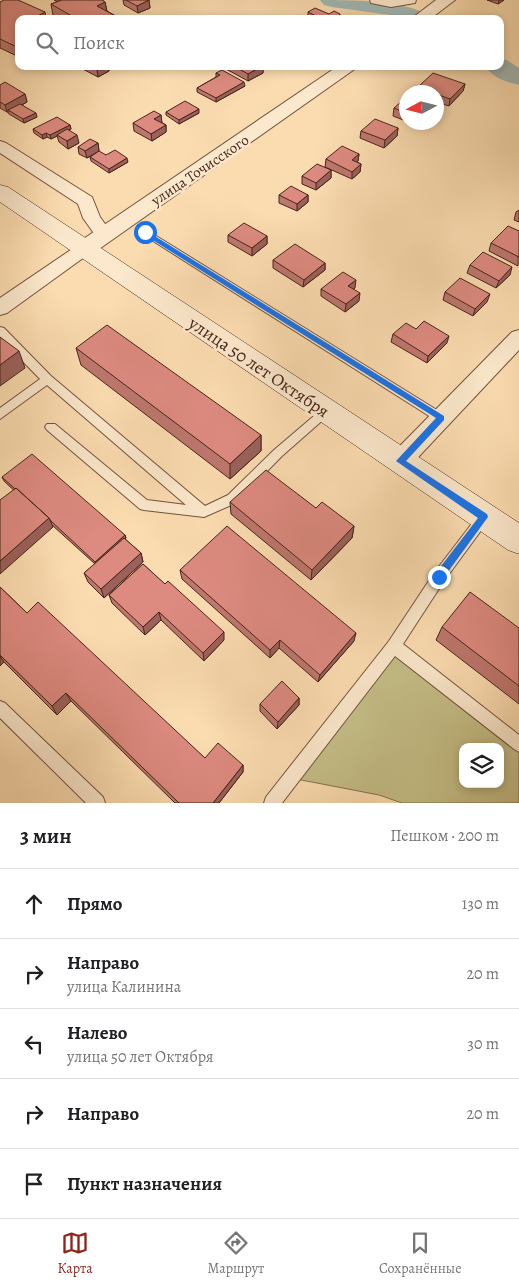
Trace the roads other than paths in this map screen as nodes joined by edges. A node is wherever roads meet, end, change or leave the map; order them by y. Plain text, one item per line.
1 (376, 0) edge
2 (410, 0) edge
3 (447, 0) edge
4 (425, 15) edge
5 (344, 70) edge
6 (0, 146) edge
7 (0, 192) edge
8 (145, 232) dead end
9 (94, 242) junction
10 (0, 308) edge
11 (0, 331) edge
12 (519, 337) edge
13 (47, 379) junction
14 (326, 412) junction
15 (0, 414) edge
16 (441, 418) junction
17 (51, 427) dead end
18 (400, 461) junction
19 (204, 512) junction
20 (484, 517) junction
21 (519, 540) edge
22 (394, 646) junction
23 (0, 708) edge
24 (519, 744) edge
25 (277, 802) edge
26 (98, 803) edge

1 - 2 street
3 - 4 street
5 - 9 street, улица Точисского
6 - 9 street
7 - 9 main road, улица 50 лет Октября
8 - 16 lane
9 - 10 street, улица Точисского
9 - 14 main road, улица 50 лет Октября
11 - 13 lane
12 - 16 street
13 - 15 lane
13 - 19 lane
14 - 18 main road, улица 50 лет Октября
14 - 19 lane
16 - 18 street
17 - 19 lane
18 - 20 main road, улица 50 лет Октября
20 - 21 main road, улица 50 лет Октября
20 - 22 lane
22 - 24 lane
22 - 25 lane
23 - 26 lane

